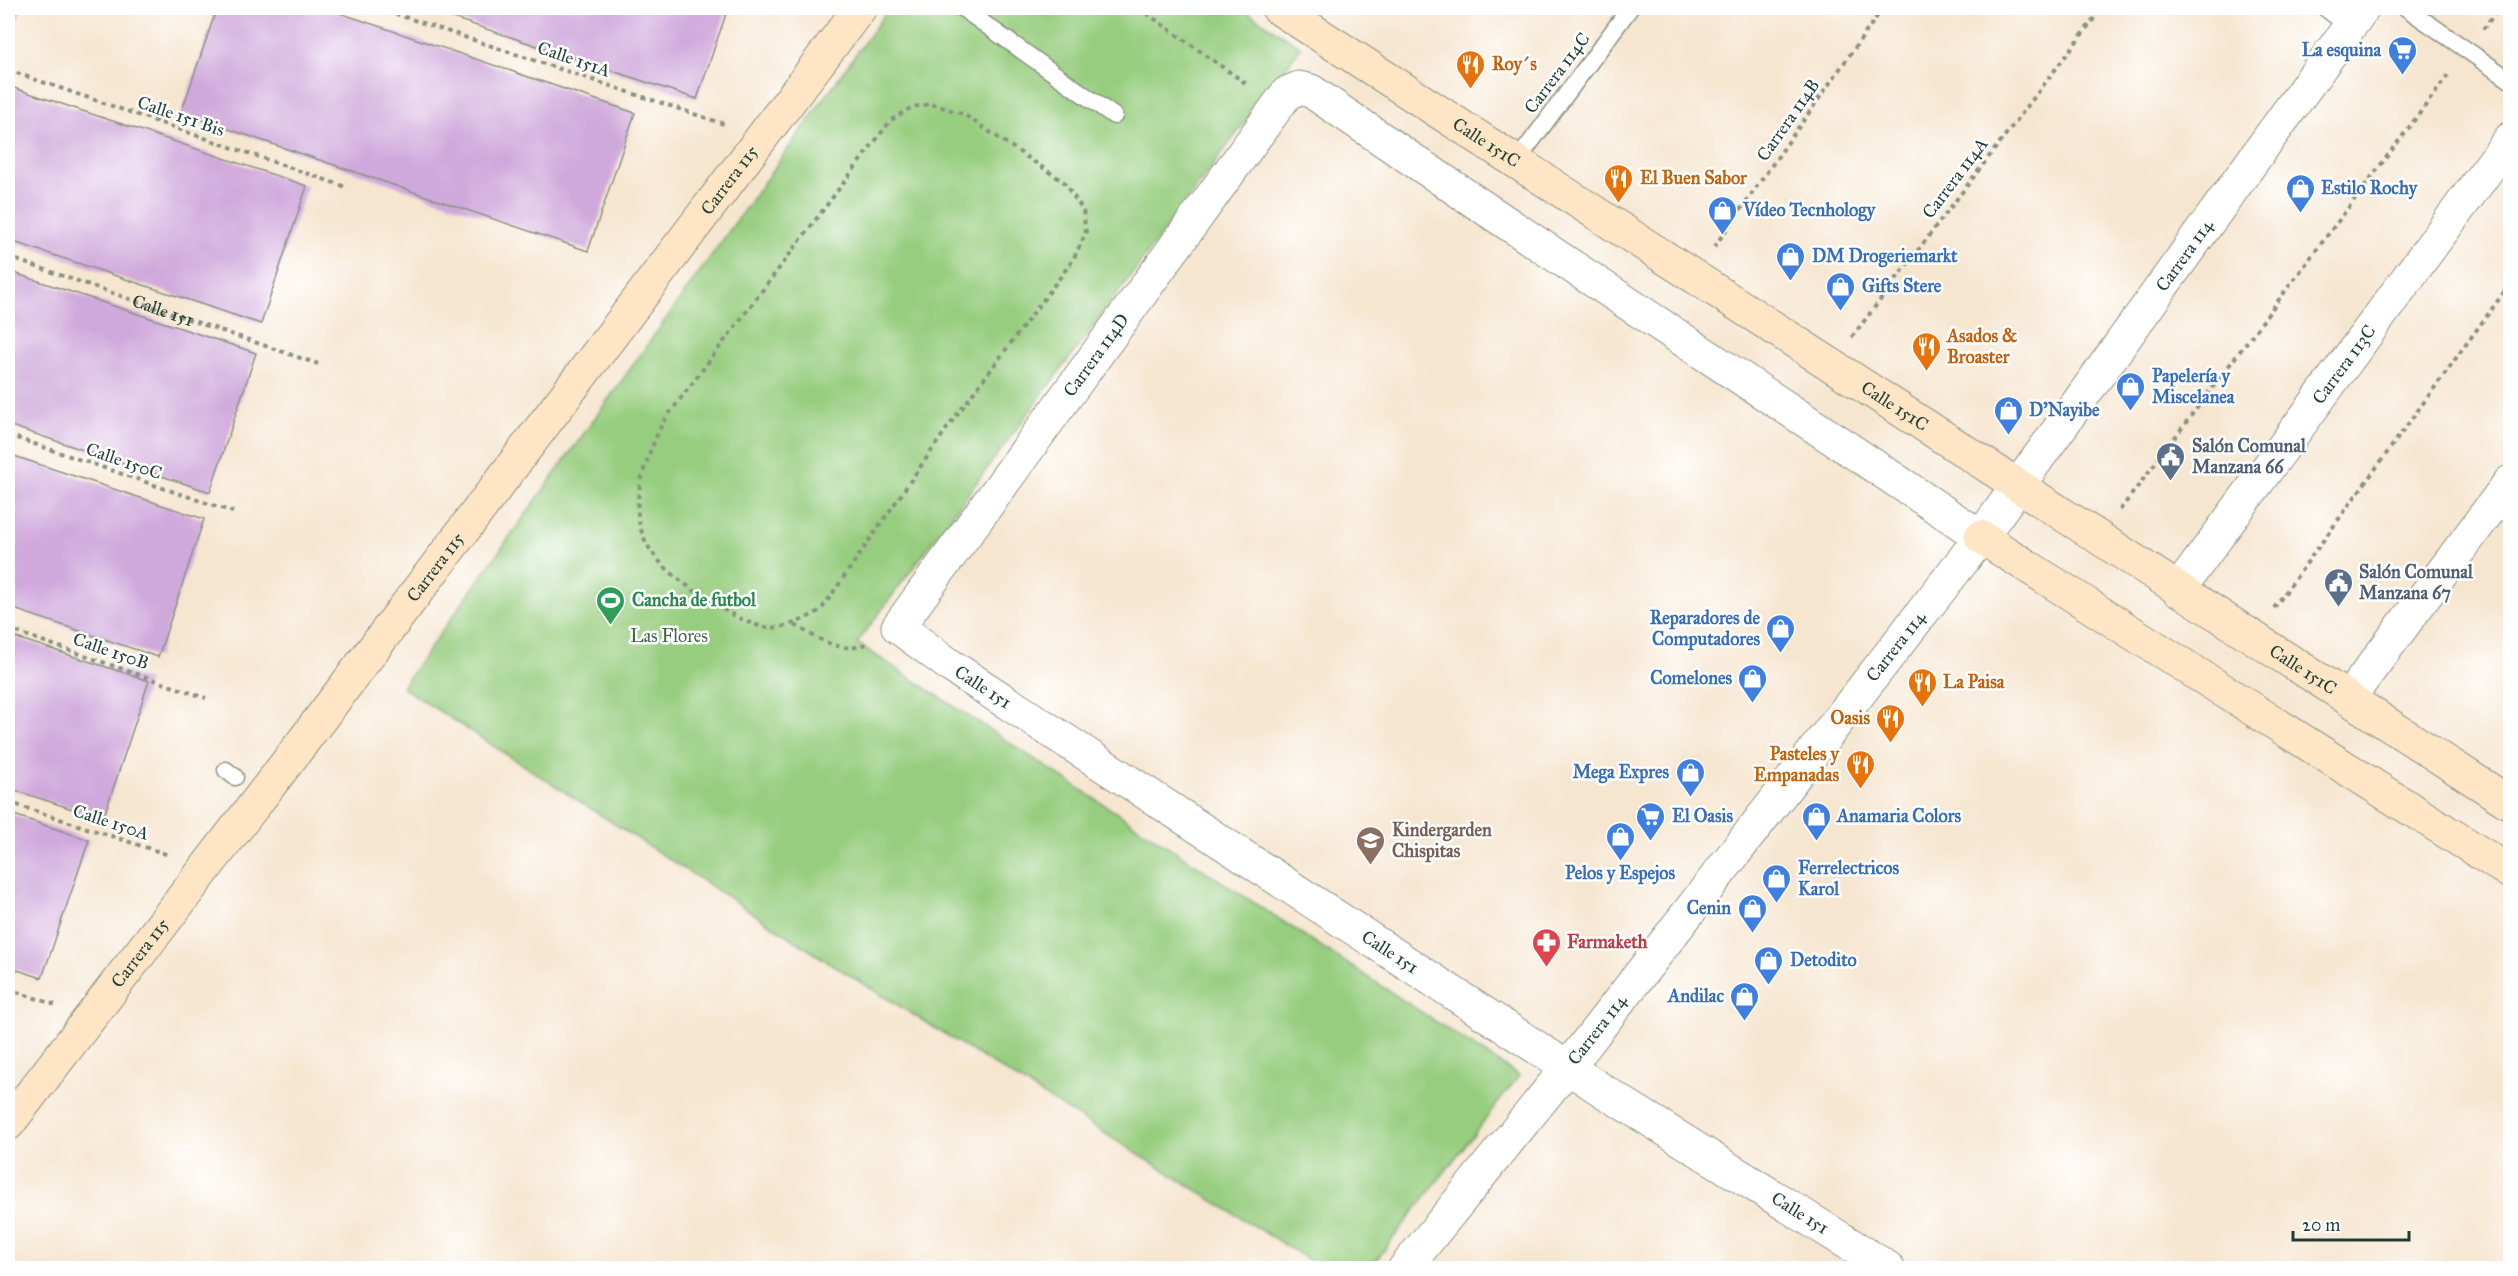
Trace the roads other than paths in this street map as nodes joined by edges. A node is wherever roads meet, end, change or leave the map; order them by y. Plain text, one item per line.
1 (860, 8) edge
2 (962, 8) edge
3 (1278, 8) edge
4 (1630, 8) edge
5 (2406, 8) edge
6 (2346, 14) edge
7 (2511, 80) edge
8 (1114, 116) dead end
9 (2511, 139) edge
10 (1516, 162) junction
11 (2511, 482) edge
12 (2017, 486) junction
13 (1981, 537) junction
14 (2178, 590) junction
15 (898, 627) joint
16 (2348, 699) junction
17 (2511, 803) edge
18 (2511, 872) edge
19 (1568, 1067) junction
20 (8, 1124) edge
21 (1405, 1269) edge
22 (1888, 1269) edge

1 - 20 street, Carrera 115
2 - 8 lane
3 - 10 street, Calle 151C
4 - 10 lane, Carrera 114C
5 - 7 lane
6 - 12 street, Carrera 114
9 - 14 street, Carrera 113C
10 - 12 street, Calle 151C
11 - 16 street
12 - 13 street, Carrera 114
12 - 14 street, Calle 151C
13 - 15 street, Carrera 114D
13 - 18 street
13 - 19 street, Carrera 114
14 - 16 street, Calle 151C
15 - 19 street, Calle 151
16 - 17 street, Calle 151C
19 - 21 street, Carrera 114
19 - 22 street, Calle 151

